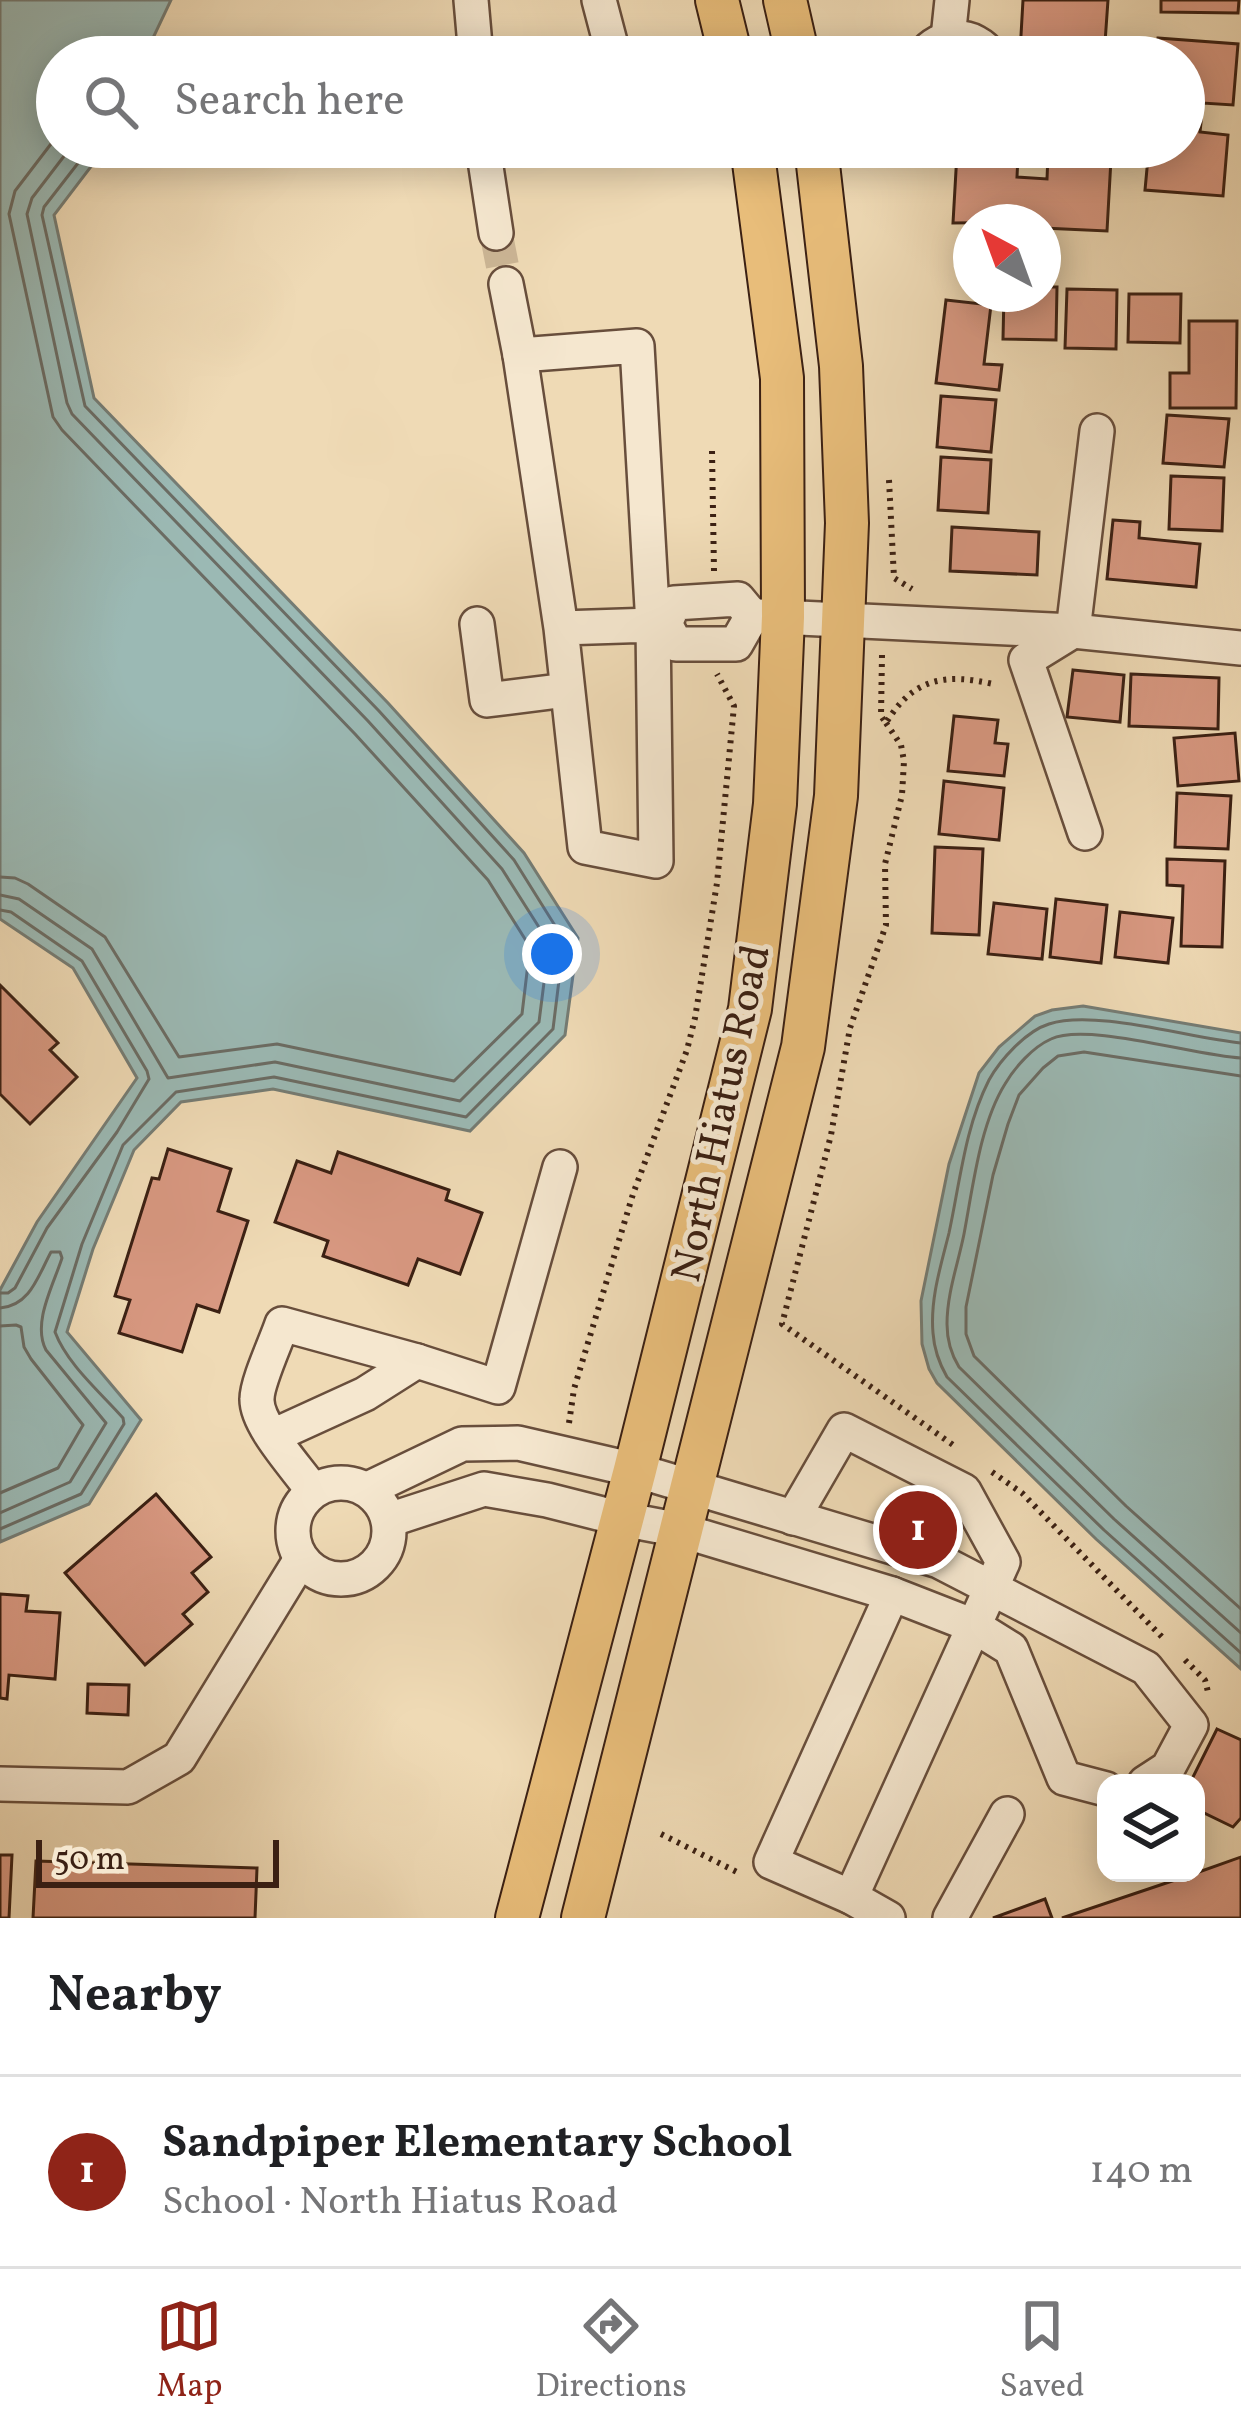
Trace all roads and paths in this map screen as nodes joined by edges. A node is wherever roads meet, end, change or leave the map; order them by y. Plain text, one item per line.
1 (471, 0) edge
2 (599, 0) edge
3 (717, 0) edge
4 (785, 0) edge
5 (952, 0) edge
6 (474, 36) edge
7 (608, 36) edge
8 (726, 36) edge
9 (793, 36) edge
10 (939, 36) edge
11 (486, 168) edge
12 (755, 168) edge
13 (818, 168) edge
14 (496, 233) tunnel mouth
15 (506, 284) tunnel mouth
16 (520, 355) junction
17 (1097, 431) dead end
18 (712, 452) dead end
19 (889, 480) dead end
20 (927, 594) dead end
21 (713, 601) junction
22 (768, 617) junction
23 (863, 621) junction
24 (477, 624) dead end
25 (659, 625) junction
26 (561, 628) junction
27 (1073, 631) junction
28 (713, 644) junction
29 (1241, 648) edge
30 (993, 684) dead end
31 (567, 690) junction
32 (886, 723) junction
33 (1085, 833) dead end
34 (560, 1167) dead end
35 (417, 1361) junction
36 (569, 1424) dead end
37 (273, 1436) junction
38 (463, 1444) junction
39 (967, 1454) dead end
40 (985, 1467) dead end
41 (635, 1470) junction
42 (691, 1488) junction
43 (368, 1489) junction
44 (313, 1491) junction
45 (465, 1495) junction
46 (793, 1518) junction
47 (389, 1520) junction
48 (622, 1520) junction
49 (680, 1531) junction
50 (301, 1559) junction
51 (992, 1588) junction
52 (892, 1594) junction
53 (974, 1626) junction
54 (1212, 1704) dead end
55 (1159, 1774) edge
56 (0, 1784) edge
57 (1097, 1787) edge
58 (1007, 1814) dead end
59 (851, 1897) junction
60 (517, 1918) edge
61 (583, 1918) edge
62 (888, 1918) edge
63 (950, 1918) edge

1 - 6 street
2 - 7 street
3 - 8 main road
4 - 9 main road
5 - 10 street
11 - 14 street
12 - 22 main road, North Hiatus Road
13 - 23 main road, North Hiatus Road
15 - 16 street
16 - 25 street
16 - 26 street
17 - 27 street
18 - 21 path
19 - 20 path
21 - 22 street
21 - 25 street
22 - 23 street
22 - 28 street
22 - 41 main road, North Hiatus Road
23 - 27 street
23 - 32 path
23 - 42 main road, North Hiatus Road
24 - 31 street
25 - 26 street
25 - 28 street
25 - 31 street
26 - 31 street
27 - 29 street
27 - 33 street
28 - 36 path
30 - 32 path
32 - 39 path
34 - 35 street
35 - 37 street
35 - 37 street
37 - 44 street
38 - 41 street
38 - 43 street
38 - 45 street
40 - 54 path
41 - 42 street
41 - 48 main road, North Hiatus Road
42 - 46 street
42 - 49 main road, North Hiatus Road
43 - 44 street
43 - 47 street
44 - 50 street
45 - 47 street
45 - 48 street
46 - 51 street
46 - 51 street
47 - 50 street
48 - 49 street
48 - 60 main road, North Hiatus Road
49 - 52 street
49 - 61 main road, North Hiatus Road
50 - 56 street
51 - 53 street
51 - 55 street
52 - 53 street
52 - 59 street
53 - 57 street
53 - 59 street
58 - 63 street
59 - 62 street

